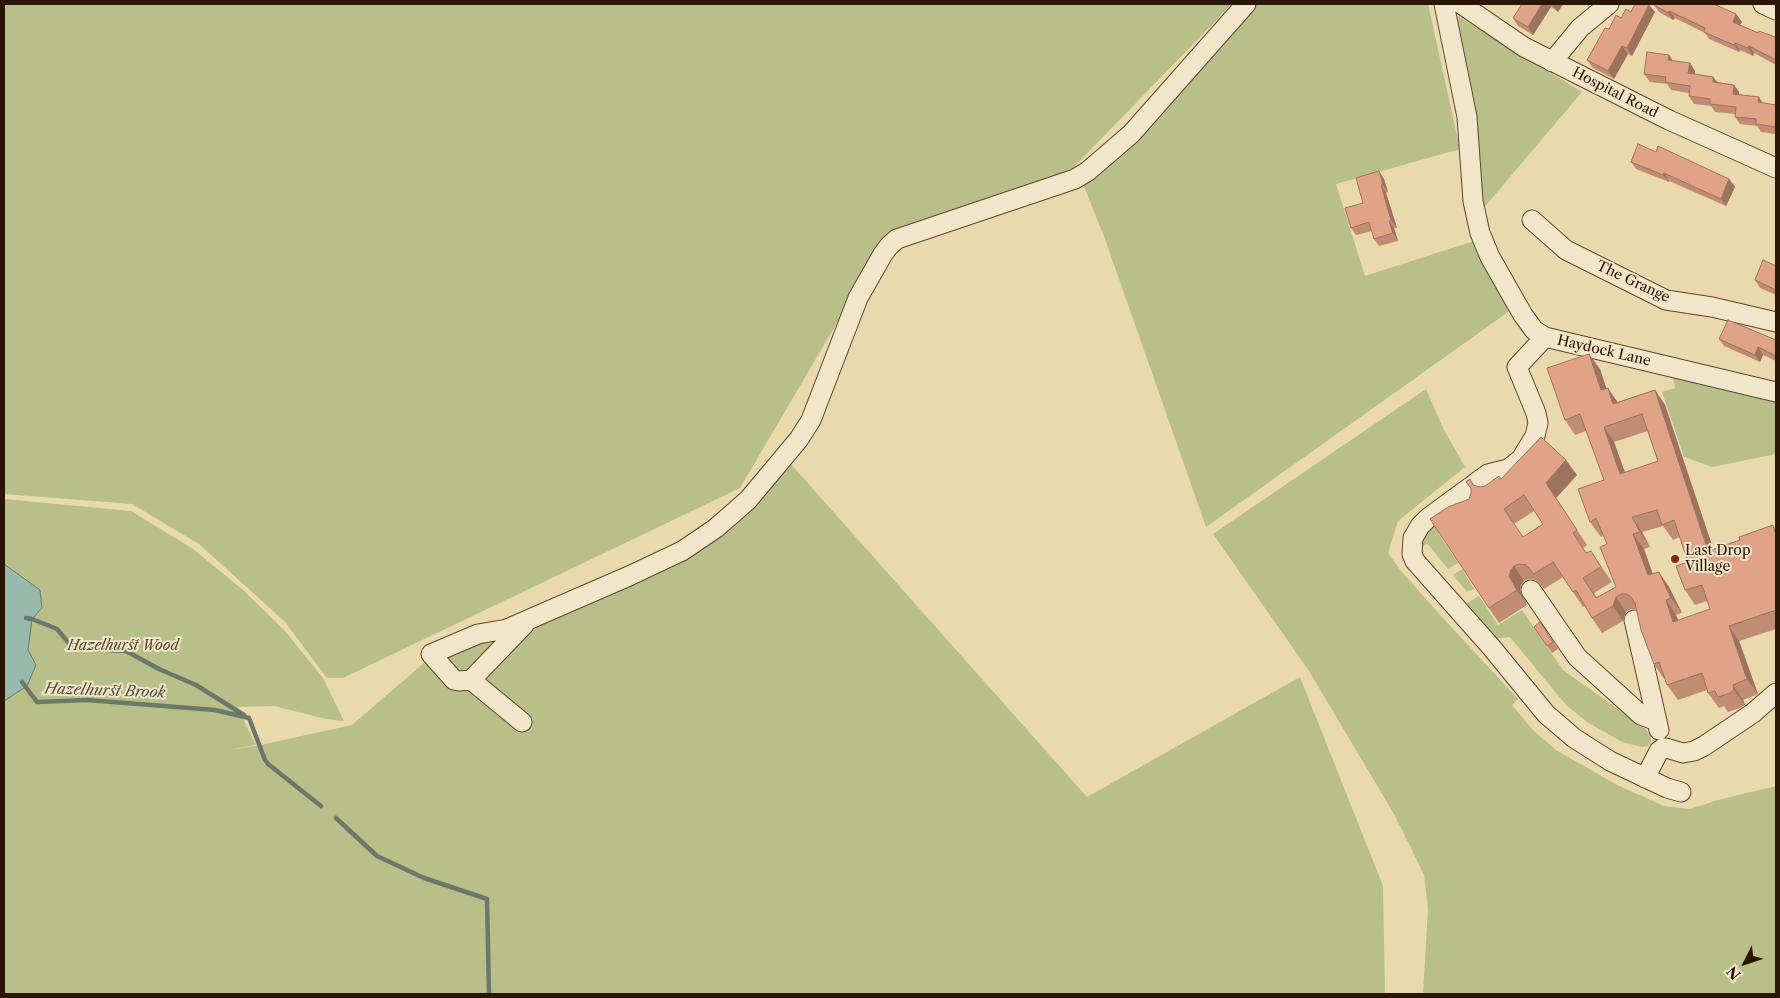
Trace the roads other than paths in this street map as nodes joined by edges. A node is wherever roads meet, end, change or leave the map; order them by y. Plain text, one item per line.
1 (1246, 4) edge
2 (1444, 4) edge
3 (1461, 4) edge
4 (1609, 4) edge
5 (1763, 4) edge
6 (1776, 10) edge
7 (1552, 62) junction
8 (1776, 168) edge
9 (1532, 220) dead end
10 (1776, 322) edge
11 (1545, 337) junction
12 (1776, 392) edge
13 (1508, 469) junction
14 (1491, 491) edge
15 (1471, 506) edge
16 (1441, 509) junction
17 (1531, 590) dead end
18 (529, 620) junction
19 (1634, 620) edge
20 (471, 680) junction
21 (1776, 693) edge
22 (1657, 721) junction
23 (522, 722) dead end
24 (1663, 748) junction
25 (1645, 778) junction
26 (1681, 792) dead end

1 - 18 street
2 - 11 street, Haydock Lane
3 - 7 street, Hospital Road
4 - 7 street
5 - 6 street
7 - 8 street, Hospital Road
9 - 10 street, The Grange
11 - 12 street, Haydock Lane
11 - 13 street
13 - 14 street
13 - 16 street
15 - 16 street
16 - 25 street
17 - 22 street
18 - 20 street
18 - 20 street
19 - 22 street
20 - 23 street
21 - 24 street
22 - 24 street
24 - 25 street
25 - 26 street

